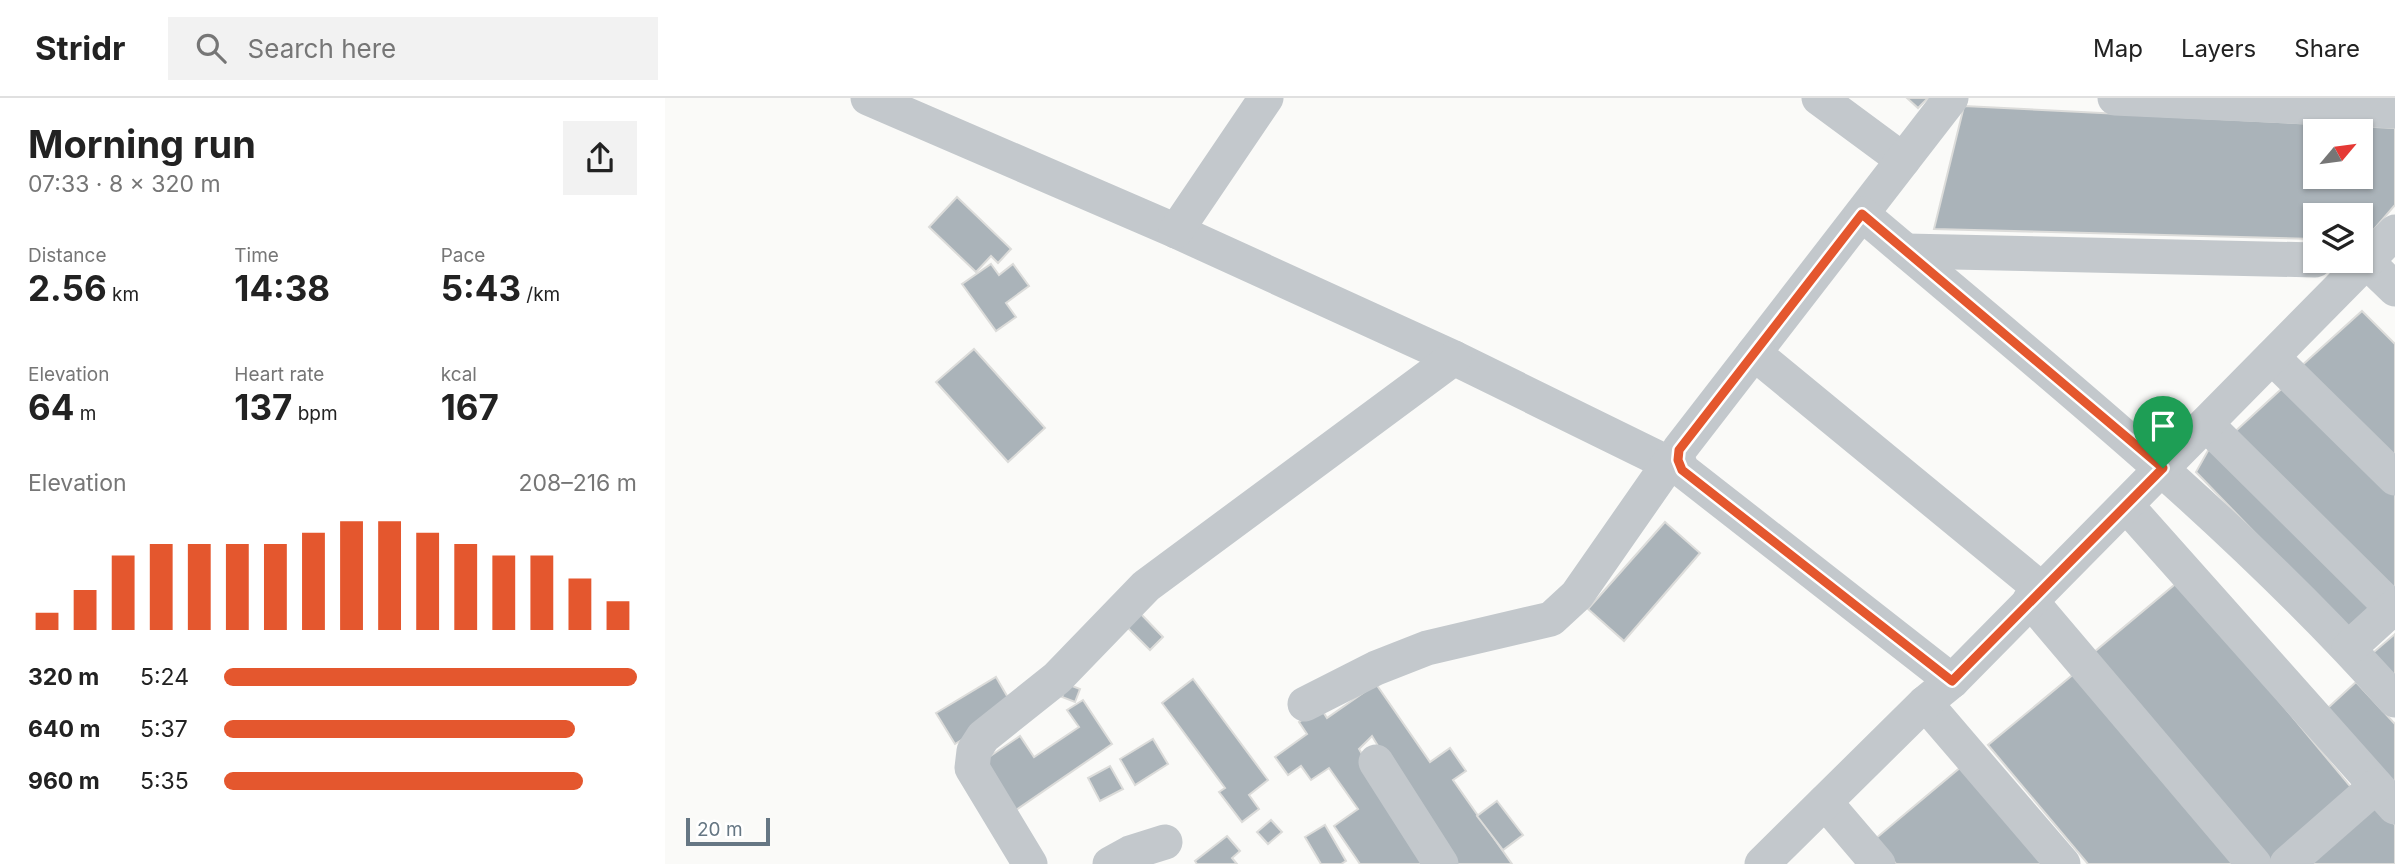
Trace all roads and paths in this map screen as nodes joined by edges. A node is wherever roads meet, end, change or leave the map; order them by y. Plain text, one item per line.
1 (1266, 98) edge
2 (1819, 98) edge
3 (1951, 98) edge
4 (2115, 98) edge
5 (872, 99) edge
6 (2325, 103) edge
7 (2395, 111) edge
8 (1903, 160) junction
9 (1862, 214) junction
10 (1176, 231) junction
11 (2395, 232) edge
12 (1906, 251) junction
13 (2373, 251) edge
14 (2303, 260) edge
15 (2373, 270) edge
16 (2351, 273) edge
17 (2395, 289) edge
18 (1753, 353) junction
19 (2272, 357) junction
20 (1454, 358) junction
21 (2206, 424) junction
22 (1675, 466) junction
23 (2163, 468) junction
24 (2395, 478) edge
25 (2126, 505) junction
26 (2035, 595) junction
27 (2394, 608) edge
28 (2349, 648) junction
29 (1952, 681) junction
30 (2395, 700) edge
31 (1925, 703) junction
32 (1305, 704) dead end
33 (1375, 762) dead end
34 (2386, 796) edge
35 (1825, 802) junction
36 (1165, 842) dead end
37 (1030, 864) edge
38 (1110, 864) edge
39 (1441, 864) edge
40 (1762, 864) edge
41 (1878, 864) edge
42 (2063, 864) edge
43 (2254, 864) edge
44 (2287, 864) edge

1 - 10 street
2 - 8 street
3 - 8 street
4 - 6 street
5 - 10 street
6 - 7 street
8 - 9 street
9 - 12 street
9 - 18 street
10 - 20 street
11 - 13 street
12 - 14 street
12 - 23 street
15 - 17 street
16 - 19 street
18 - 22 street
18 - 26 street
19 - 21 street
19 - 24 street
20 - 22 street
20 - 37 street
21 - 23 street
21 - 27 street
22 - 29 street
22 - 32 street
23 - 25 street
23 - 28 street
25 - 26 street
25 - 34 street
26 - 29 street
26 - 43 street
27 - 28 street
28 - 30 street
29 - 31 street
31 - 35 street
31 - 42 street
33 - 39 street
34 - 44 street
35 - 40 street
35 - 41 street
36 - 38 street

